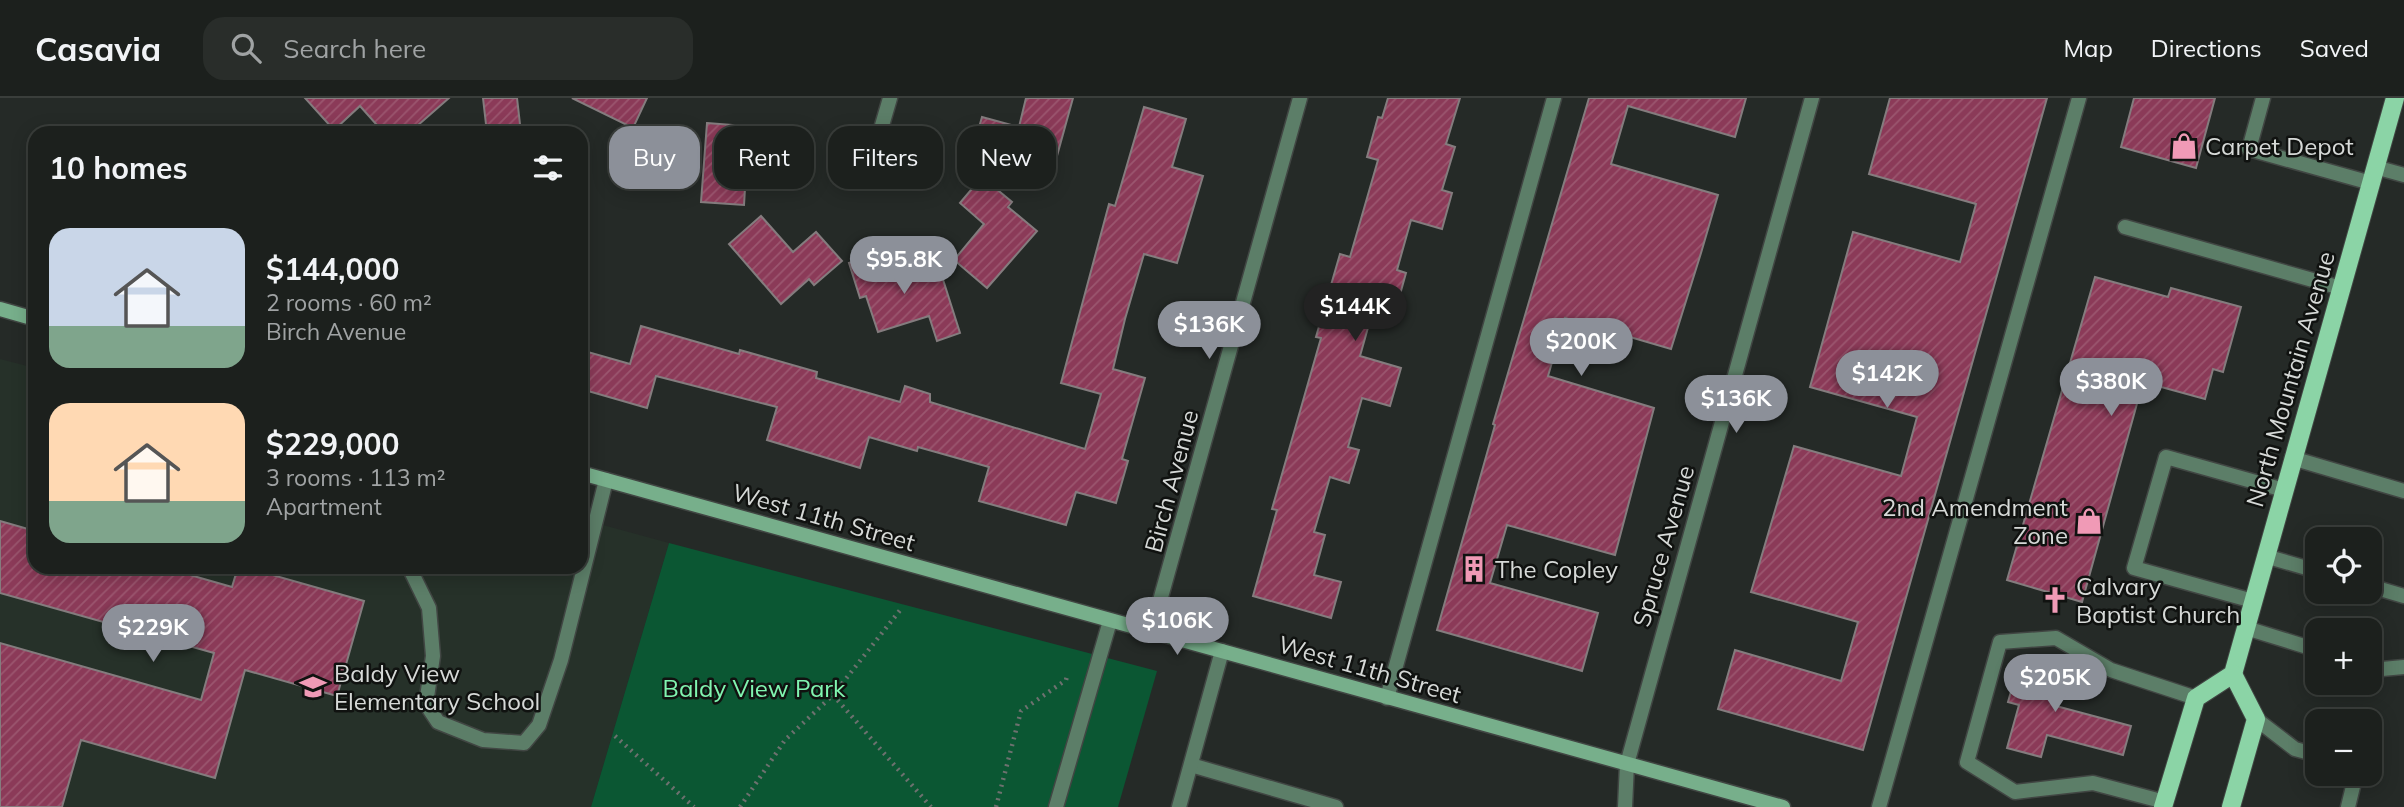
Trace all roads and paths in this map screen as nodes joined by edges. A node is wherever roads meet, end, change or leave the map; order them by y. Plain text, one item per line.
1 (890, 98) edge
2 (1300, 98) edge
3 (1554, 98) edge
4 (1812, 98) edge
5 (2079, 98) edge
6 (2263, 98) edge
7 (2395, 98) edge
8 (882, 126) edge
9 (2373, 175) junction
10 (2404, 175) edge
11 (2125, 227) dead end
12 (2341, 288) junction
13 (0, 309) edge
14 (28, 317) edge
15 (2292, 458) junction
16 (588, 474) edge
17 (606, 480) junction
18 (2284, 490) junction
19 (2404, 491) edge
20 (588, 552) edge
21 (2265, 556) junction
22 (2305, 568) edge
23 (412, 574) edge
24 (582, 574) edge
25 (2382, 590) edge
26 (2404, 596) edge
27 (2253, 601) junction
28 (901, 609) dead end
29 (1110, 621) junction
30 (2246, 628) junction
31 (1151, 633) junction
32 (2305, 646) edge
33 (1222, 651) junction
34 (2404, 667) edge
35 (1069, 669) dead end
36 (2382, 669) edge
37 (2233, 674) junction
38 (833, 695) junction
39 (1387, 698) junction
40 (2196, 698) junction
41 (2256, 719) junction
42 (615, 736) dead end
43 (2305, 752) edge
44 (1627, 764) junction
45 (1191, 765) junction
46 (2353, 786) edge
47 (2015, 792) junction
48 (2164, 804) edge
49 (694, 807) edge
50 (740, 807) edge
51 (931, 807) edge
52 (996, 807) edge
53 (1056, 807) edge
54 (1179, 807) edge
55 (1336, 807) edge
56 (1625, 807) edge
57 (1783, 807) edge
58 (1879, 807) edge
59 (2011, 807) edge
60 (2231, 807) edge
61 (2348, 807) edge

1 - 8 street
2 - 31 street, Birch Avenue
3 - 39 street
4 - 44 street, Spruce Avenue
5 - 58 street
6 - 9 street
7 - 9 main road, North Mountain Avenue
9 - 10 street
9 - 12 main road, North Mountain Avenue
11 - 12 street
12 - 15 main road, North Mountain Avenue
13 - 14 street
15 - 18 main road, North Mountain Avenue
15 - 19 street
16 - 17 street, West 11th Street
17 - 20 street
17 - 29 street, West 11th Street
18 - 21 main road, North Mountain Avenue
18 - 27 street
21 - 22 street
21 - 27 main road, North Mountain Avenue
23 - 24 street
25 - 26 street
27 - 30 main road, North Mountain Avenue
28 - 38 path
29 - 31 street, West 11th Street
29 - 53 street
30 - 32 street
30 - 37 main road, North Mountain Avenue
31 - 33 street, West 11th Street
33 - 39 street, West 11th Street
33 - 45 street
34 - 36 street
35 - 52 path
37 - 40 main road
37 - 41 main road
38 - 50 path
38 - 51 path
39 - 44 street, West 11th Street
40 - 47 street
40 - 48 main road
41 - 43 street
41 - 60 main road
42 - 49 path
44 - 56 street, Spruce Avenue
44 - 57 street, West 11th Street
45 - 54 street
45 - 55 street
46 - 61 street
47 - 48 street
47 - 59 street

